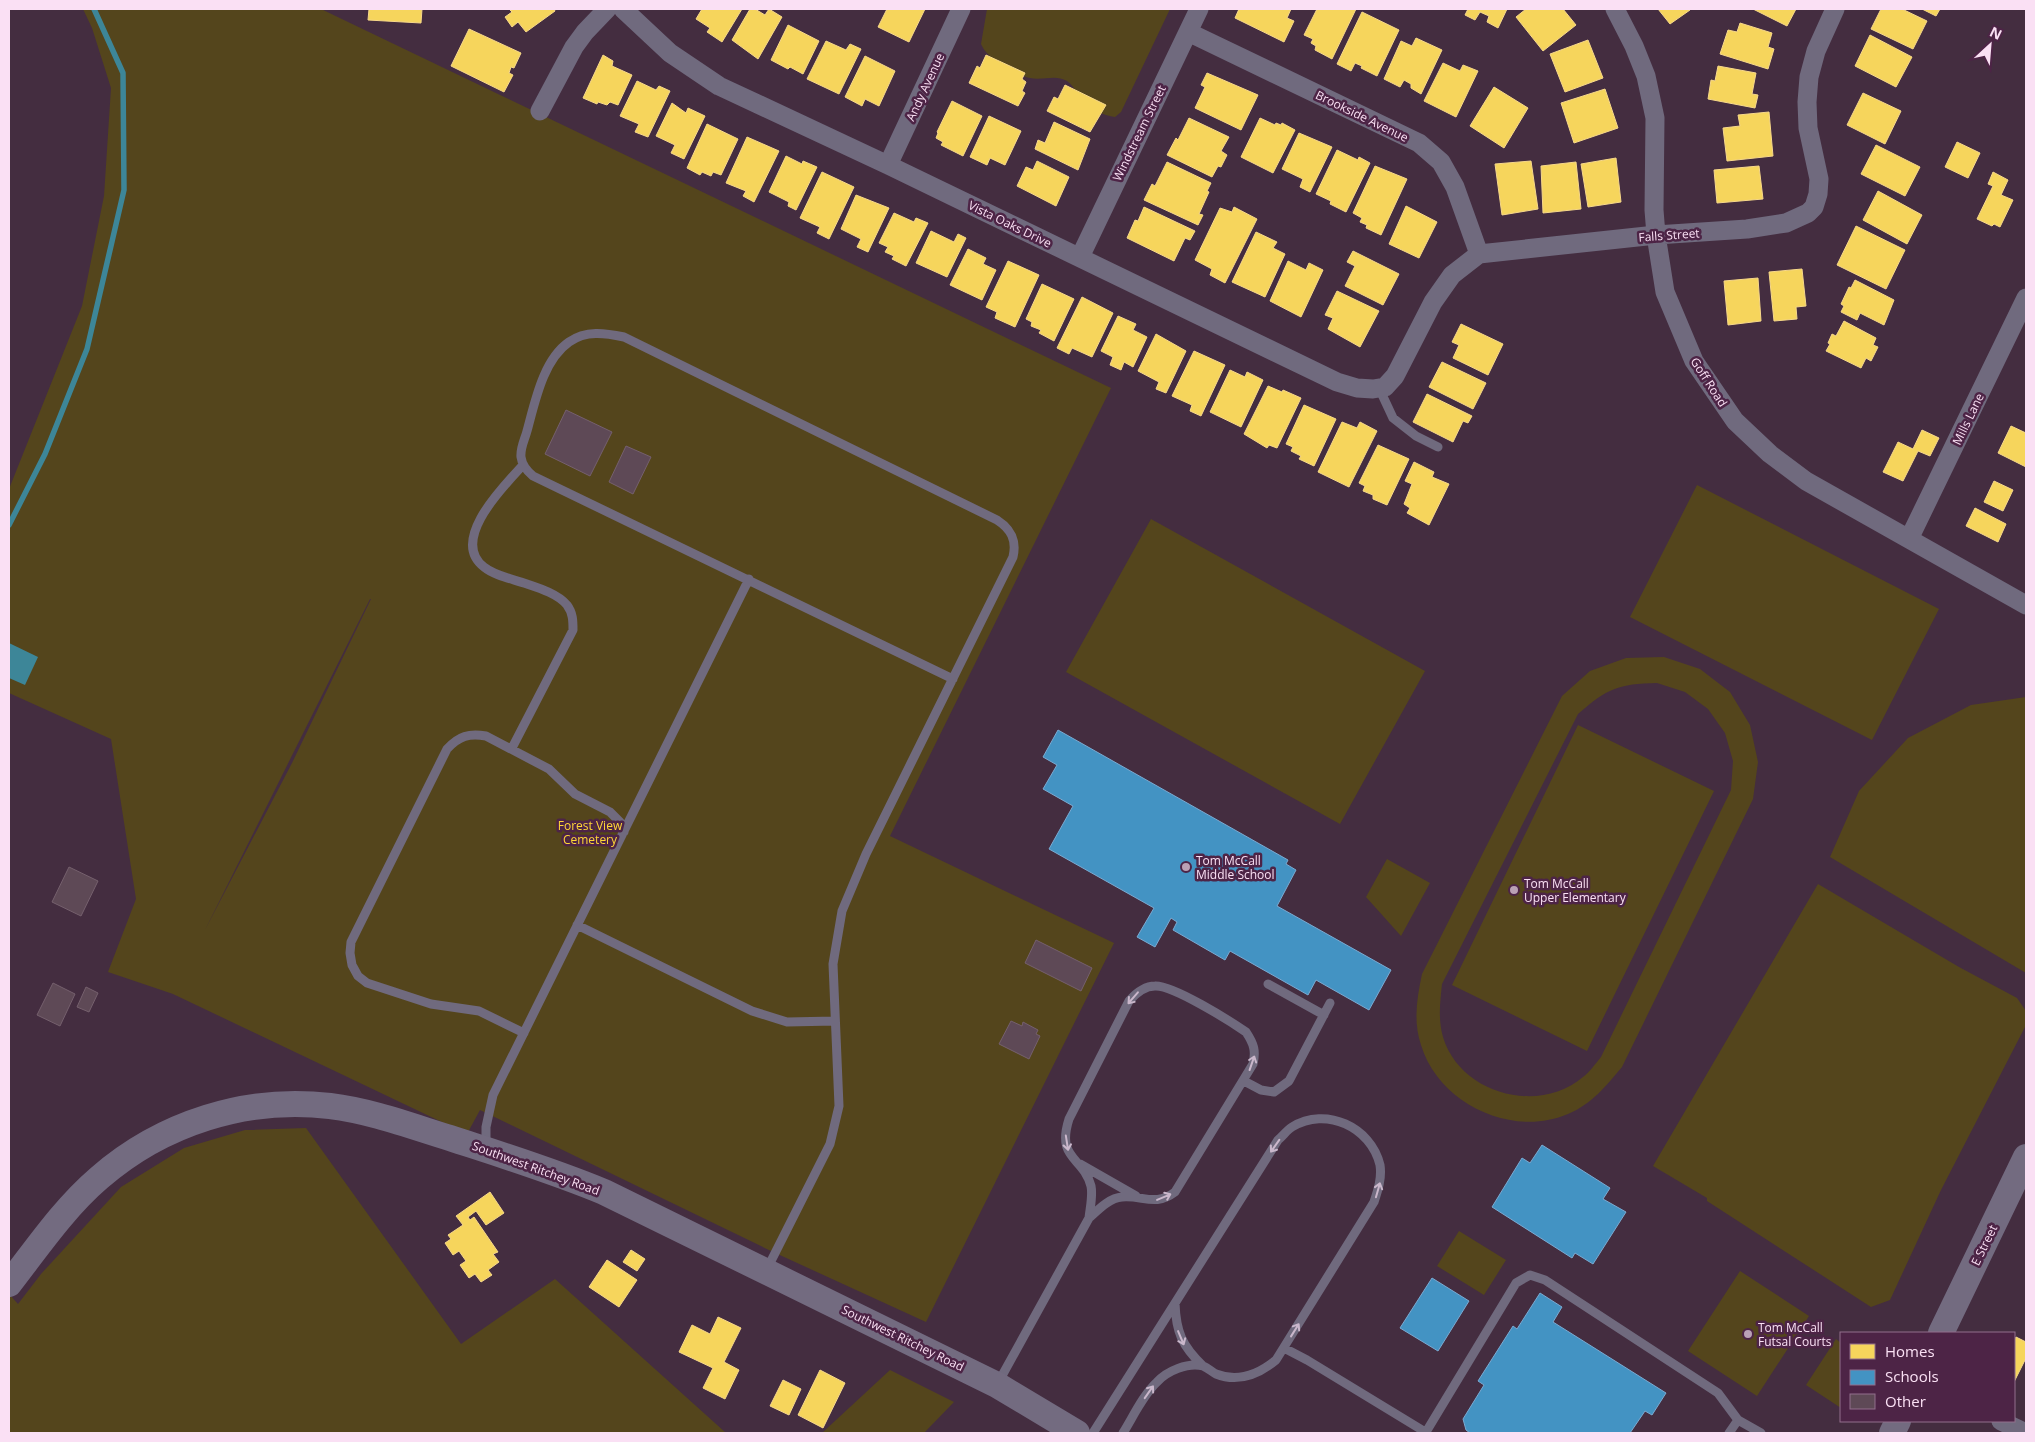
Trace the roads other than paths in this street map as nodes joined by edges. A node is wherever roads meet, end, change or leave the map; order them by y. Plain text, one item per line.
1 (607, 9) edge
2 (623, 9) edge
3 (961, 9) edge
4 (1199, 9) edge
5 (1615, 9) edge
6 (1835, 9) edge
7 (1188, 32) junction
8 (540, 111) dead end
9 (888, 165) junction
10 (1656, 235) junction
11 (1479, 254) junction
12 (1080, 257) junction
13 (2026, 298) edge
14 (1382, 388) junction
15 (1438, 448) dead end
16 (523, 465) junction
17 (1909, 540) junction
18 (749, 579) junction
19 (2026, 605) edge
20 (953, 679) junction
21 (512, 748) junction
22 (624, 832) junction
23 (577, 925) junction
24 (1268, 984) dead end
25 (1330, 1003) dead end
26 (1324, 1015) junction
27 (835, 1021) junction
28 (524, 1033) junction
29 (1244, 1081) junction
30 (486, 1150) junction
31 (2026, 1157) edge
32 (1076, 1162) junction
33 (1140, 1198) junction
34 (1089, 1218) junction
35 (766, 1272) junction
36 (9, 1284) edge
37 (1175, 1303) junction
38 (1941, 1332) edge
39 (1284, 1348) junction
40 (1203, 1366) junction
41 (997, 1385) junction
42 (1738, 1420) junction
43 (2003, 1422) edge
44 (1427, 1432) edge
45 (1077, 1433) edge
46 (1093, 1433) edge
47 (1123, 1433) edge
48 (1730, 1433) edge
49 (1760, 1433) edge
50 (2026, 1433) edge

1 - 8 street
2 - 9 street, Vista Oaks Drive
3 - 9 street, Andy Avenue
4 - 7 street, Windstream Street
5 - 10 street, Goff Road
6 - 10 street, Falls Street
7 - 11 street, Brookside Avenue
7 - 12 street, Windstream Street
9 - 12 street, Vista Oaks Drive
10 - 11 street, Falls Street
10 - 17 street, Goff Road
11 - 14 street
12 - 14 street, Vista Oaks Drive
13 - 17 street, Mills Lane
14 - 15 lane
16 - 18 lane
16 - 20 lane
16 - 21 lane
17 - 19 street, Goff Road
18 - 20 lane
18 - 22 lane
20 - 27 lane
21 - 22 lane
21 - 28 lane
22 - 23 lane
23 - 27 lane
23 - 28 lane
24 - 26 lane
25 - 26 lane
26 - 29 lane
27 - 35 lane
28 - 30 lane
29 -> 32 lane
33 -> 29 lane
30 - 35 street, Southwest Ritchey Road
30 - 36 street, Southwest Ritchey Road
31 - 38 street, E Street
32 - 33 lane
32 - 34 lane
33 - 34 lane
34 - 41 lane
35 - 41 street, Southwest Ritchey Road
39 -> 37 lane
37 -> 40 lane
37 - 46 lane
39 - 40 lane
39 - 44 lane
47 -> 40 lane
41 - 45 street, Southwest Ritchey Road
42 - 44 lane
42 - 48 lane
42 - 49 lane
43 - 50 street

